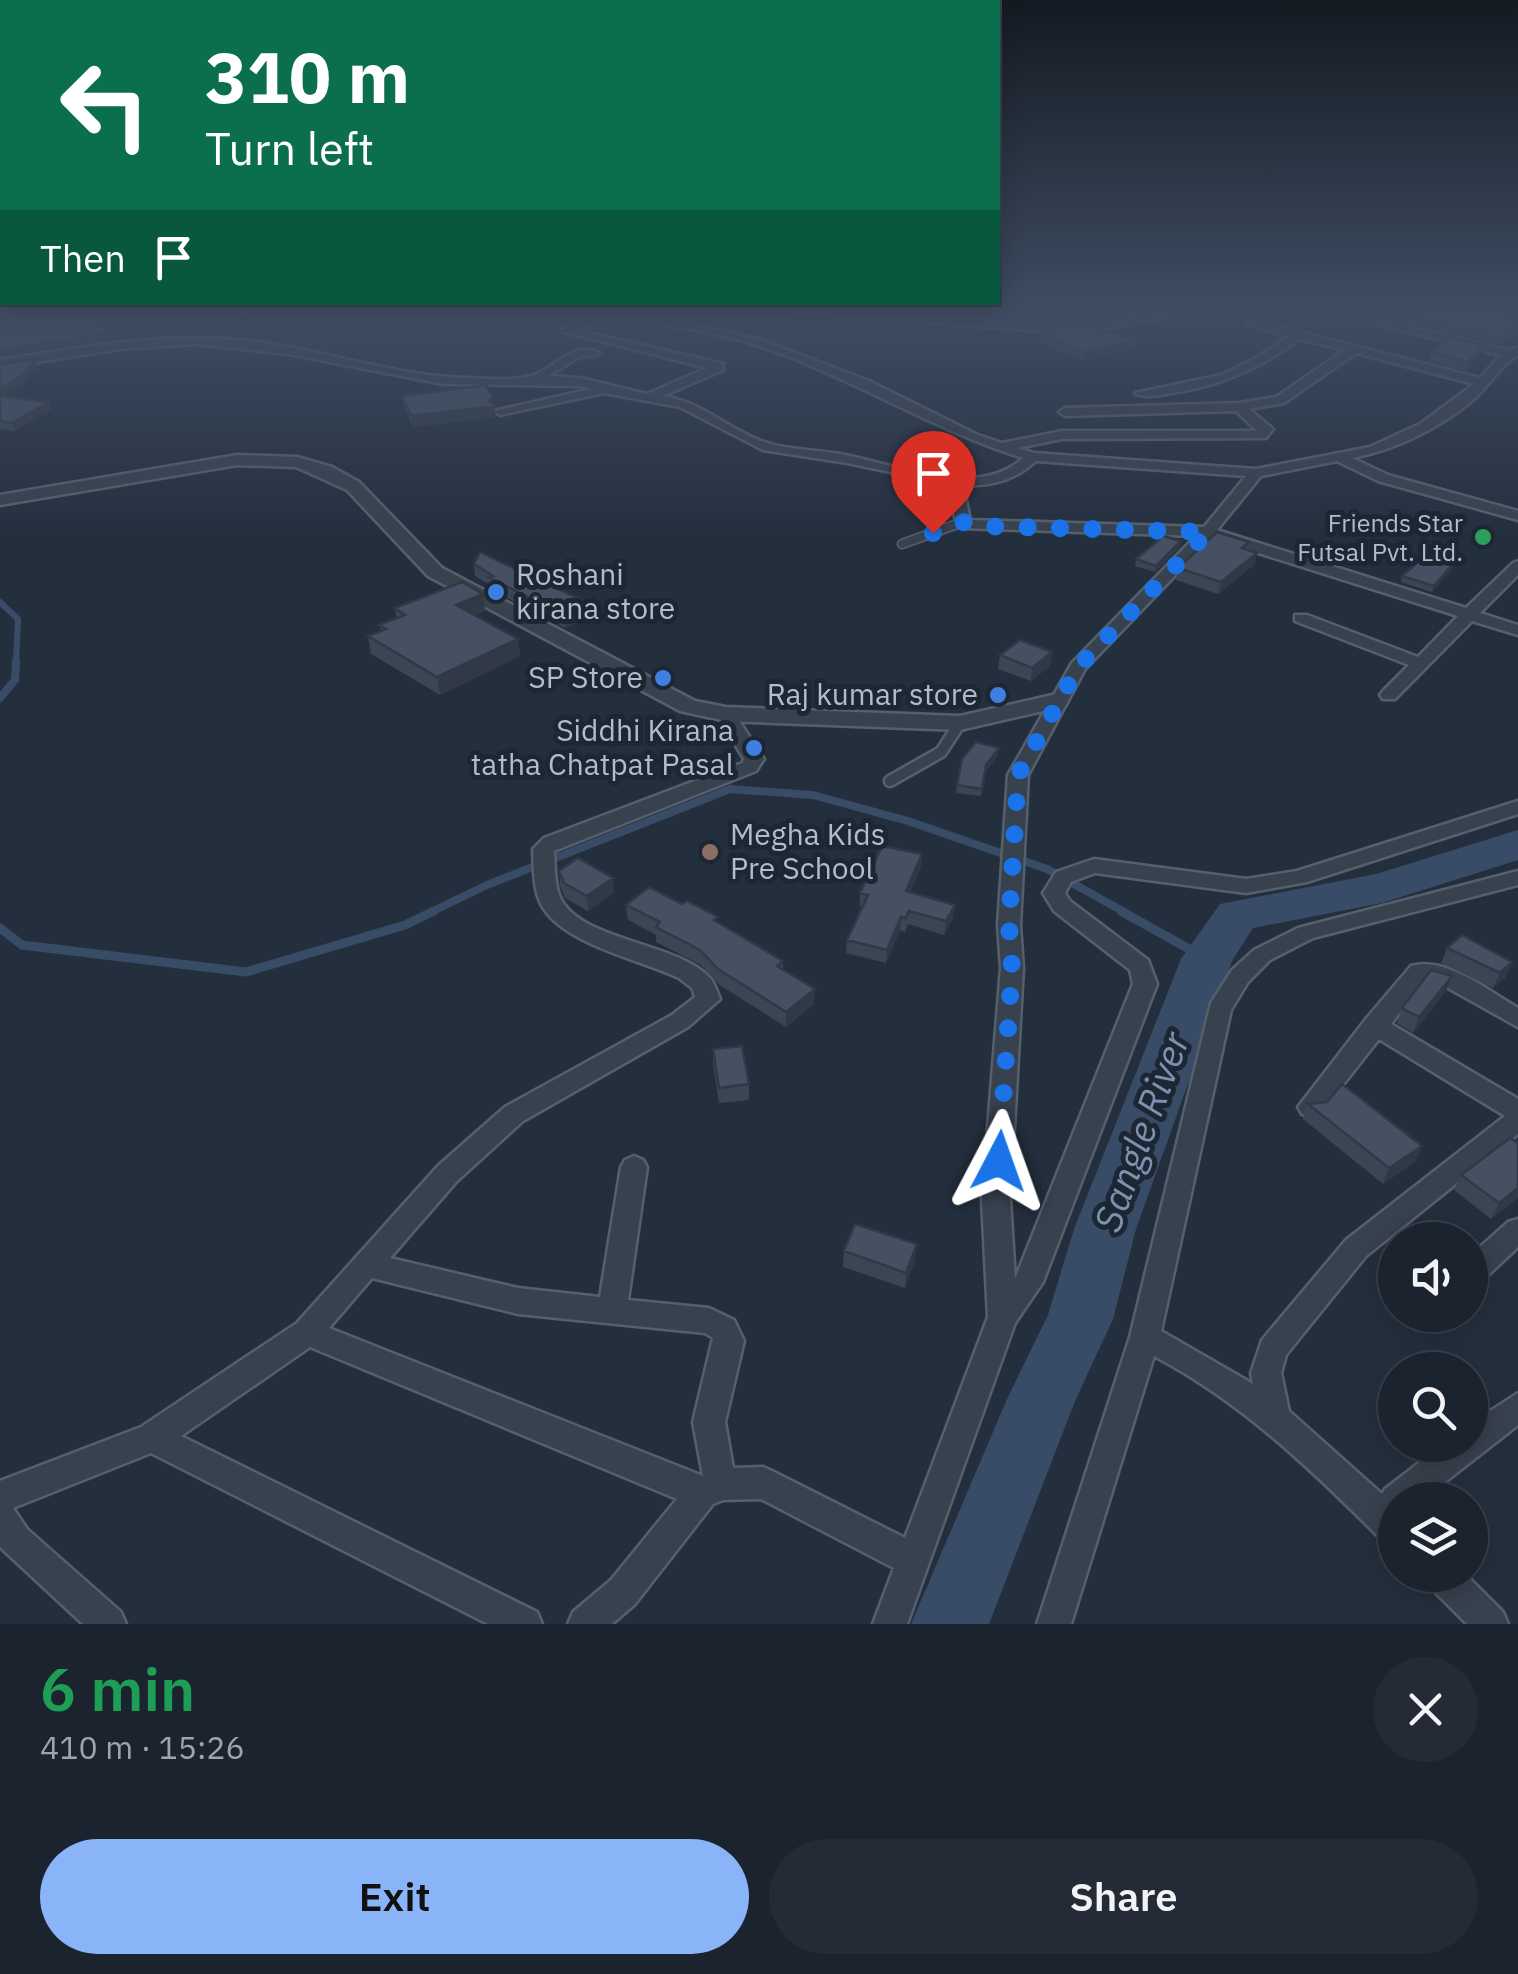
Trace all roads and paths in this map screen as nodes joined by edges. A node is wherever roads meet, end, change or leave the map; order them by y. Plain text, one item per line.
1 (589, 385) edge
2 (679, 385) edge
3 (866, 385) edge
4 (1200, 385) edge
5 (1302, 385) edge
6 (1480, 385) edge
7 (605, 390) junction
8 (1141, 393) dead end
9 (649, 398) junction
10 (1239, 407) junction
11 (500, 411) dead end
12 (1065, 412) dead end
13 (999, 448) junction
14 (1336, 456) junction
15 (1033, 457) junction
16 (1256, 473) junction
17 (955, 482) junction
18 (0, 500) edge
19 (1518, 516) edge
20 (964, 522) junction
21 (1208, 532) junction
22 (902, 544) dead end
23 (1518, 566) edge
24 (1466, 614) junction
25 (1300, 618) dead end
26 (1518, 630) edge
27 (1419, 662) junction
28 (1388, 695) dead end
29 (1057, 701) junction
30 (726, 714) junction
31 (960, 723) junction
32 (890, 781) dead end
33 (1518, 807) edge
34 (1517, 879) edge
35 (1518, 1019) edge
36 (1374, 1025) junction
37 (1311, 1107) edge
38 (1518, 1110) edge
39 (1518, 1120) edge
40 (634, 1167) dead end
41 (1518, 1230) edge
42 (1488, 1257) edge
43 (367, 1265) junction
44 (612, 1311) junction
45 (1003, 1317) junction
46 (307, 1332) junction
47 (1145, 1337) junction
48 (1518, 1407) edge
49 (1274, 1414) junction
50 (1488, 1430) edge
51 (152, 1438) junction
52 (1448, 1462) edge
53 (1425, 1482) edge
54 (711, 1488) junction
55 (0, 1497) edge
56 (1378, 1500) edge
57 (0, 1516) edge
58 (914, 1560) junction
59 (1459, 1592) edge
60 (108, 1624) edge
61 (526, 1624) edge
62 (585, 1624) edge
63 (890, 1624) edge
64 (1054, 1624) edge
65 (1491, 1624) edge

1 - 7 street
2 - 9 street
3 - 13 street
4 - 8 street
5 - 10 street
6 - 14 street
7 - 9 street
7 - 11 street
9 - 17 street
10 - 12 street
10 - 13 street
13 - 15 street
14 - 16 street
14 - 19 street
15 - 16 street
15 - 17 street
16 - 21 street
17 - 20 street
18 - 30 street
20 - 21 street
20 - 22 lane
21 - 24 street
21 - 29 street
23 - 24 street
24 - 26 street
24 - 27 street
25 - 27 street
27 - 28 street
29 - 31 street
29 - 45 street
30 - 31 street
30 - 43 street
31 - 32 lane
33 - 45 street
34 - 47 street
35 - 36 street
36 - 37 street
36 - 38 street
39 - 49 street
40 - 44 street
41 - 42 street
43 - 44 street
43 - 46 street
44 - 54 street
45 - 58 street
46 - 51 street
46 - 54 street
47 - 49 street
47 - 64 street
48 - 50 street
49 - 56 street
51 - 55 street
51 - 61 street
52 - 53 street
54 - 58 street
54 - 62 street
57 - 60 street
58 - 63 street
59 - 65 street

